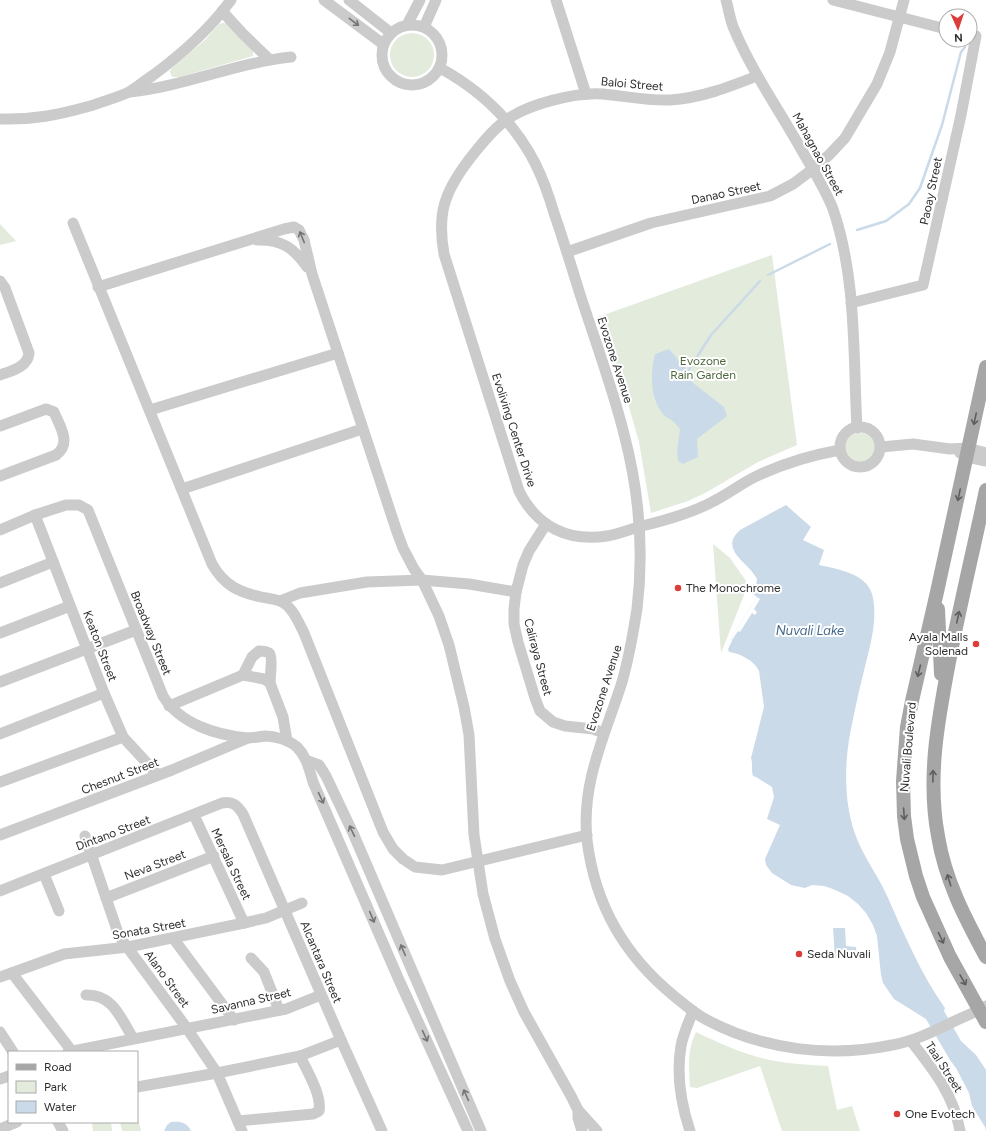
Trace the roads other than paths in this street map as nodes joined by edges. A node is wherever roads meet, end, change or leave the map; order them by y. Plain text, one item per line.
1 (231, 0) edge
2 (324, 0) edge
3 (349, 0) edge
4 (420, 0) edge
5 (436, 0) edge
6 (556, 0) edge
7 (726, 0) edge
8 (833, 0) edge
9 (904, 0) edge
10 (222, 11) junction
11 (898, 17) junction
12 (407, 25) junction
13 (424, 27) junction
14 (938, 27) edge
15 (391, 33) junction
16 (384, 44) junction
17 (974, 48) edge
18 (292, 57) dead end
19 (269, 59) junction
20 (440, 68) junction
21 (757, 76) junction
22 (128, 92) junction
23 (586, 94) junction
24 (0, 119) edge
25 (506, 120) junction
26 (813, 169) junction
27 (73, 223) dead end
28 (246, 241) junction
29 (567, 252) junction
30 (312, 274) junction
31 (0, 281) edge
32 (98, 287) junction
33 (851, 303) junction
34 (338, 353) junction
35 (986, 367) edge
36 (0, 375) edge
37 (150, 410) junction
38 (0, 426) edge
39 (857, 428) junction
40 (362, 429) junction
41 (881, 447) junction
42 (840, 450) junction
43 (968, 453) junction
44 (986, 453) edge
45 (986, 461) edge
46 (0, 476) edge
47 (182, 489) junction
48 (986, 490) edge
49 (35, 515) junction
50 (546, 524) junction
51 (639, 527) junction
52 (0, 530) edge
53 (53, 562) junction
54 (422, 580) junction
55 (0, 582) edge
56 (516, 592) junction
57 (937, 592) junction
58 (280, 601) junction
59 (70, 606) junction
60 (136, 630) junction
61 (0, 633) edge
62 (87, 649) junction
63 (244, 675) junction
64 (0, 682) edge
65 (270, 683) junction
66 (104, 693) junction
67 (943, 697) junction
68 (169, 706) junction
69 (604, 733) junction
70 (0, 734) edge
71 (123, 737) junction
72 (248, 738) junction
73 (287, 741) junction
74 (308, 761) junction
75 (158, 775) junction
76 (0, 782) edge
77 (235, 804) joint
78 (194, 815) junction
79 (0, 835) edge
80 (587, 835) junction
81 (85, 836) dead end
82 (91, 855) junction
83 (214, 856) junction
84 (478, 861) junction
85 (44, 874) junction
86 (0, 891) edge
87 (106, 898) junction
88 (302, 902) dead end
89 (284, 910) junction
90 (59, 911) dead end
91 (244, 923) junction
92 (173, 938) junction
93 (128, 947) junction
94 (986, 957) edge
95 (251, 958) dead end
96 (410, 969) junction
97 (12, 973) junction
98 (397, 974) junction
99 (0, 977) edge
100 (86, 995) dead end
101 (321, 996) junction
102 (983, 1008) edge
103 (279, 1010) junction
104 (693, 1011) junction
105 (234, 1020) junction
106 (186, 1027) junction
107 (0, 1032) edge
108 (133, 1038) junction
109 (341, 1040) junction
110 (911, 1041) junction
111 (12, 1051) edge
112 (70, 1051) edge
113 (300, 1056) junction
114 (217, 1073) junction
115 (138, 1087) edge
116 (578, 1110) junction
117 (376, 1119) junction
118 (240, 1126) edge
119 (372, 1131) edge
120 (382, 1131) edge
121 (468, 1131) edge
122 (481, 1131) edge
123 (582, 1131) edge
124 (597, 1131) edge
125 (690, 1131) edge
126 (960, 1131) edge

1 - 10 street
2 -> 16 street
3 - 15 street
4 - 12 street
5 - 13 street
6 - 23 street
7 - 21 street, Mahagnao Street
8 - 11 street
9 - 11 street, Danao Street
10 - 19 street
10 - 22 street
11 - 14 street
11 - 26 street, Danao Street
12 - 13 street
12 - 15 street
13 - 20 street
15 - 16 street
16 - 20 street
17 - 33 street, Paoay Street
18 - 19 street
19 - 22 street
20 - 25 street, Evozone Avenue
21 - 23 street, Baloi Street
21 - 26 street, Mahagnao Street
22 - 24 street
23 - 25 street, Baloi Street
25 - 29 street, Evozone Avenue
25 - 50 street, Evoliving Center Drive
26 - 29 street, Danao Street
26 - 33 street, Mahagnao Street
27 - 32 street
28 - 30 street
30 -> 28 street
28 - 32 street
29 - 51 street, Evozone Avenue
30 - 34 street
31 - 36 street
32 - 37 street
33 - 39 street, Mahagnao Street
34 - 37 street
34 - 40 street
35 -> 43 main road, Nuvali Boulevard
37 - 47 street
38 - 46 street
39 - 41 street
39 - 42 street
40 - 47 street
40 - 54 street
41 - 42 street
41 - 43 street
42 - 51 street, Evoliving Center Drive
43 - 44 street
43 - 45 street
43 -> 57 main road, Nuvali Boulevard
47 - 58 street
67 -> 48 main road
49 - 52 street, Broadway Street
49 - 53 street, Keaton Street
49 - 60 street, Broadway Street
50 - 51 street, Evoliving Center Drive
50 - 56 street, Caliraya Street
51 - 69 street, Evozone Avenue
53 - 55 street
53 - 59 street, Keaton Street
54 - 56 street
54 - 58 street
54 - 84 street
56 - 69 street, Caliraya Street
57 - 67 main road
57 -> 102 main road, Nuvali Boulevard
58 - 84 street
59 - 61 street
59 - 62 street, Keaton Street
60 - 62 street
60 - 68 street, Broadway Street
62 - 64 street
62 - 66 street, Keaton Street
63 - 65 street
63 - 65 street
63 - 68 street
65 - 73 street
66 - 70 street
66 - 71 street, Keaton Street
94 -> 67 main road
68 - 72 street, Broadway Street
69 - 80 street, Evozone Avenue
71 - 75 street, Keaton Street
71 - 76 street
72 - 73 street, Broadway Street
72 - 75 street, Chesnut Street
73 - 74 street, Broadway Street
96 -> 74 street
74 -> 98 street
75 - 79 street, Chesnut Street
77 - 78 street, Dintano Street
77 - 89 street, Alcantara Street
78 - 82 street, Dintano Street
78 - 83 street, Mersala Street
80 - 84 street
80 - 104 street, Evozone Avenue
81 - 82 street, Alano Street
82 - 85 street, Dintano Street
82 - 87 street, Alano Street
83 - 87 street, Neva Street
83 - 91 street, Mersala Street
84 - 116 street
85 - 86 street, Dintano Street
85 - 90 street
87 - 93 street, Alano Street
88 - 89 street, Sonata Street
89 - 91 street, Sonata Street
89 - 101 street, Alcantara Street
91 - 92 street, Sonata Street
92 - 93 street, Sonata Street
92 - 105 street
93 - 97 street, Sonata Street
93 - 106 street, Alano Street
95 - 103 street
96 - 98 street
122 -> 96 street
97 - 99 street, Sonata Street
97 - 112 street
98 -> 121 street
100 - 108 street
101 - 103 street, Savanna Street
101 - 109 street, Alcantara Street
102 - 110 street, Evozone Avenue
103 - 105 street, Savanna Street
104 - 110 street, Evozone Avenue
104 - 125 street
105 - 106 street, Savanna Street
106 - 108 street, Savanna Street
106 - 114 street, Alano Street
107 - 111 street
108 - 112 street, Savanna Street
109 - 113 street
109 - 117 street, Alcantara Street
110 - 126 street, Taal Street
113 - 114 street
113 - 118 street
114 - 115 street
114 - 118 street, Alano Street
116 - 123 street
116 - 124 street
117 - 119 street
117 - 120 street, Alcantara Street

